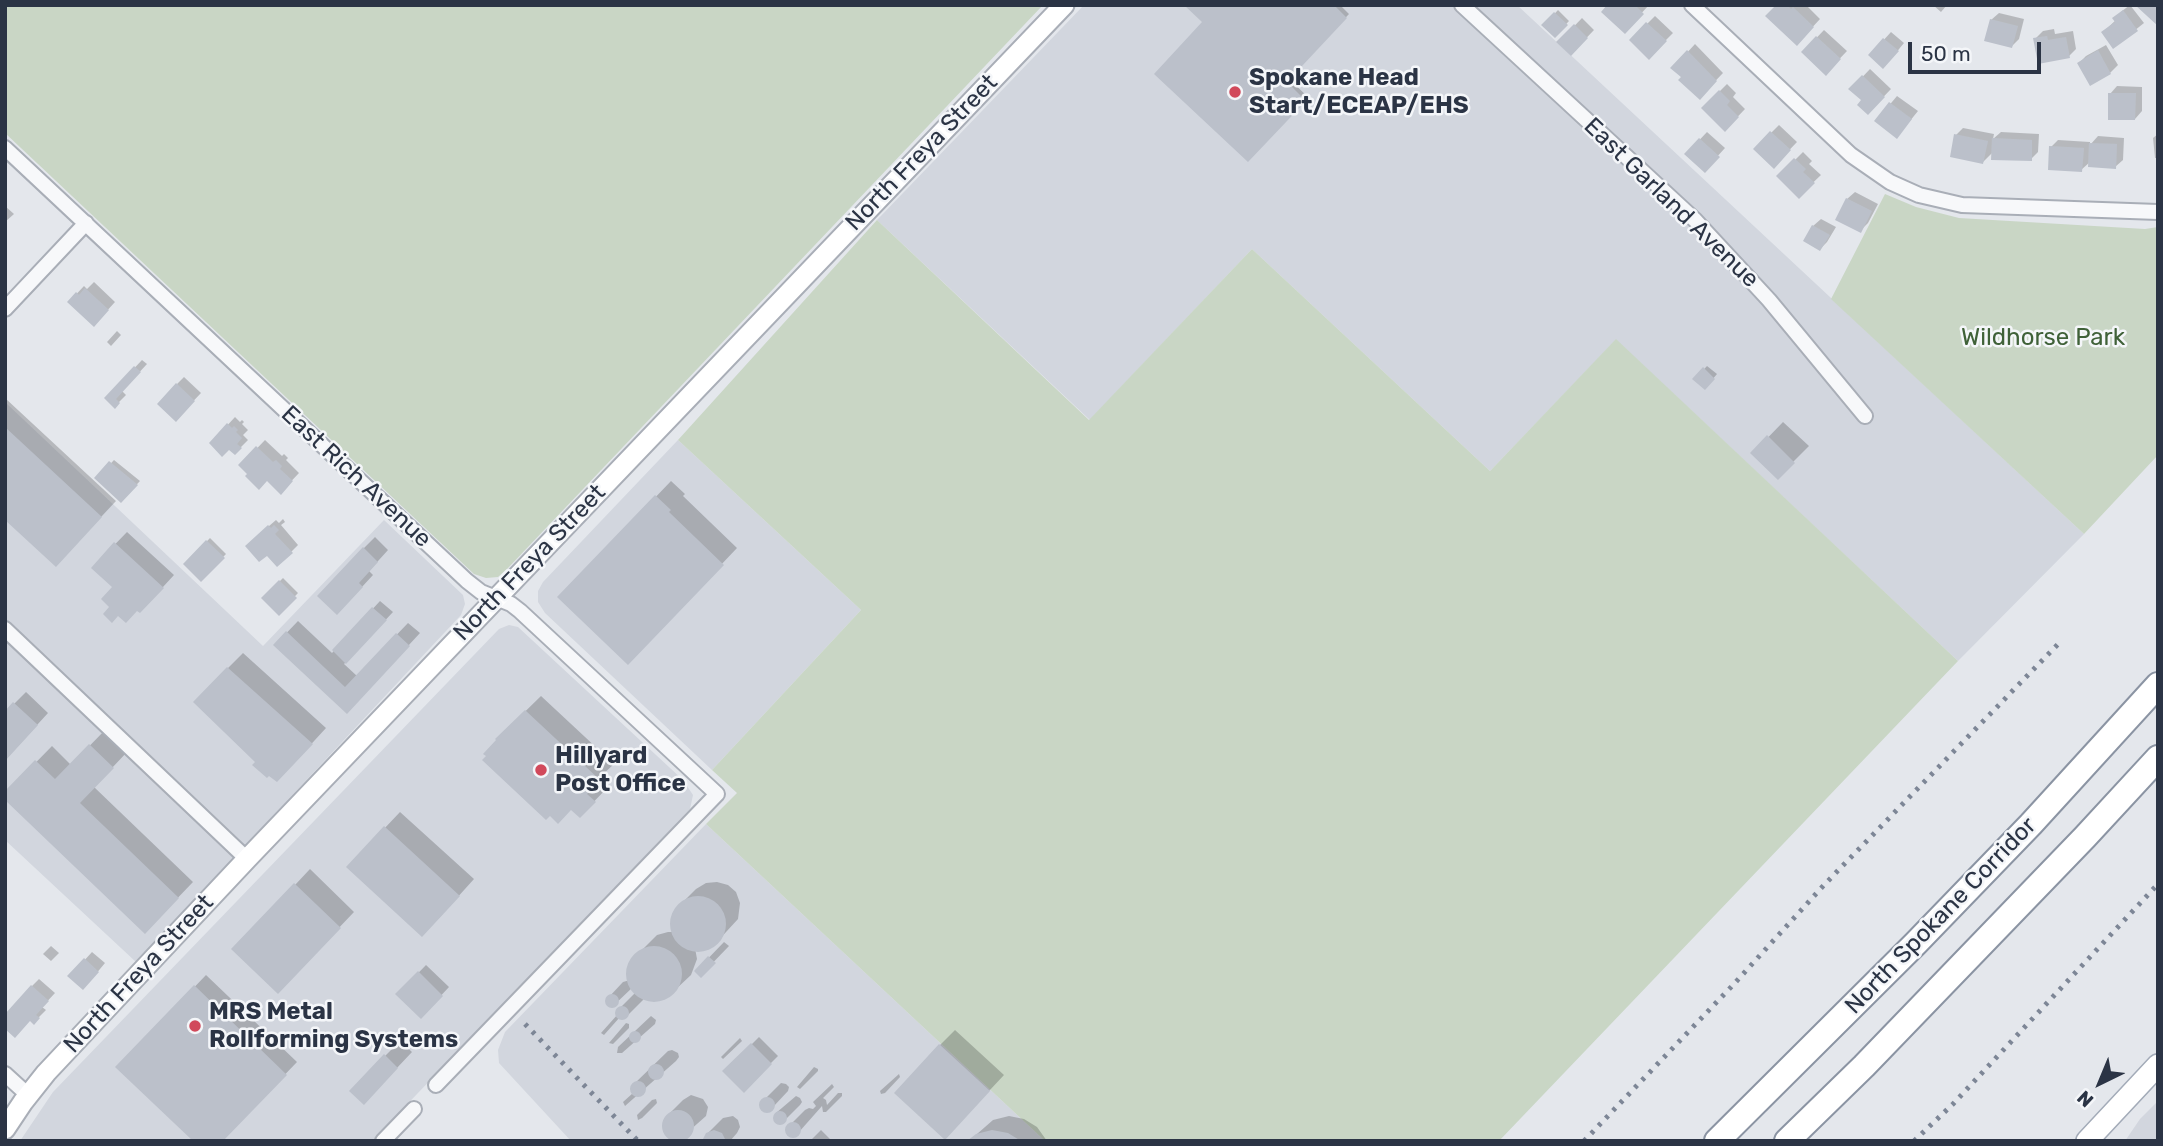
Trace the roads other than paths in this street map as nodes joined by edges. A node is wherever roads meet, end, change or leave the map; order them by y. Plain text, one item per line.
1 (1064, 5) edge
2 (1462, 5) edge
3 (1692, 5) edge
4 (5, 148) edge
5 (2156, 212) edge
6 (86, 223) junction
7 (5, 309) edge
8 (1865, 416) dead end
9 (496, 599) junction
10 (5, 629) edge
11 (2158, 685) edge
12 (2158, 758) edge
13 (247, 859) junction
14 (2158, 1065) edge
15 (5, 1074) edge
16 (436, 1085) dead end
17 (28, 1095) junction
18 (414, 1109) dead end
19 (5, 1129) edge
20 (383, 1141) edge
21 (1717, 1141) edge
22 (1787, 1141) edge
23 (2087, 1141) edge

1 - 9 street, North Freya Street
2 - 8 street, East Garland Avenue
3 - 5 street
4 - 6 street, East Rich Avenue
6 - 7 street
6 - 9 street, East Rich Avenue
9 - 13 street, North Freya Street
9 - 16 street, East Rich Avenue
10 - 13 street
11 - 21 highway, North Spokane Corridor
12 - 22 highway, North Spokane Corridor
13 - 17 street, North Freya Street
14 - 23 main road
15 - 17 street
17 - 19 street, North Freya Street
18 - 20 street

